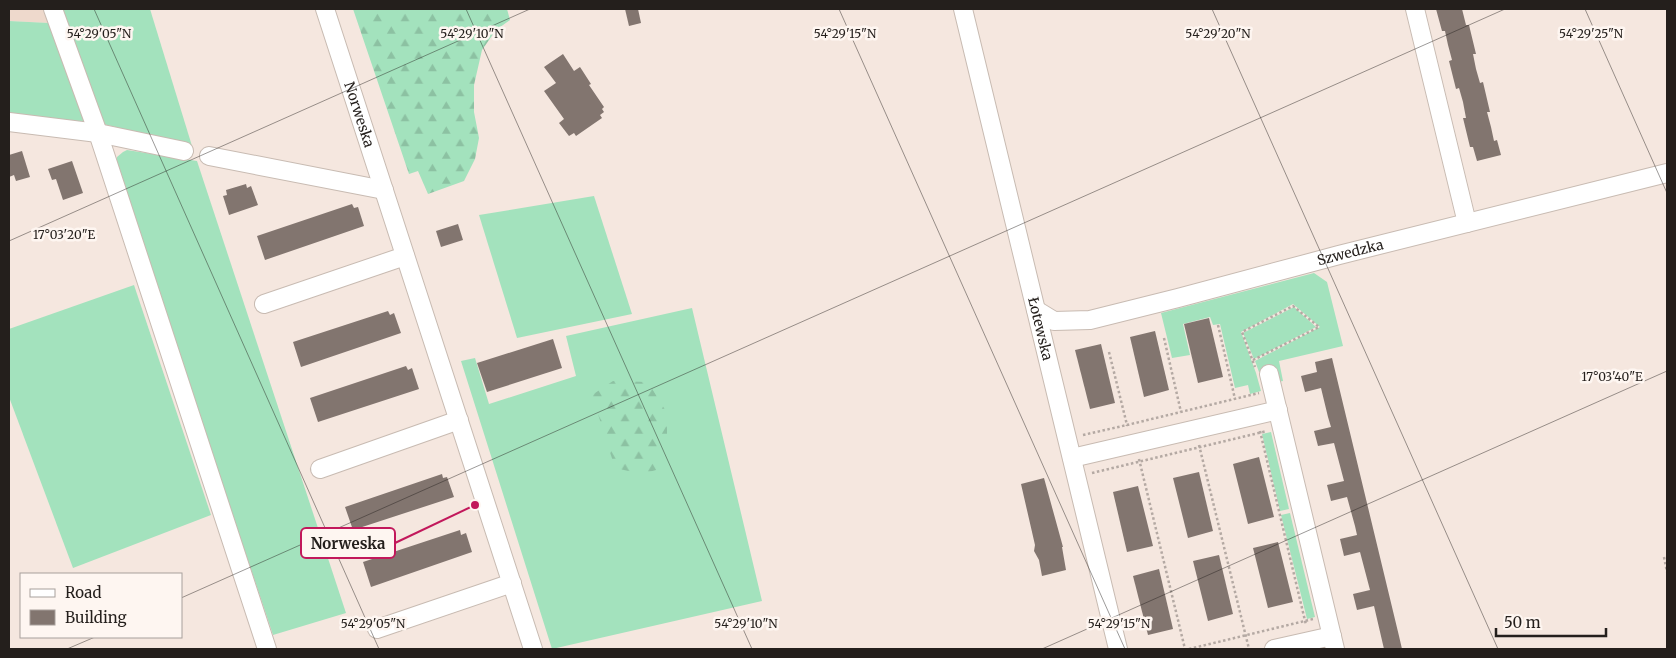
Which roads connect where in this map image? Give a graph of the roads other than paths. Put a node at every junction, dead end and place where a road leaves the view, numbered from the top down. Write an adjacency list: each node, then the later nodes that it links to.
1 (53, 9): 6 (street)
2 (325, 9): 10 (street, Norweska)
3 (963, 9): 14 (street, Łotewska)
4 (1415, 9): 11 (street)
5 (9, 122): 6 (street)
6 (98, 134): 7 (street); 23 (street)
7 (184, 151)
8 (209, 156): 10 (street)
9 (1667, 173): 11 (street, Szwedzka)
10 (384, 190): 12 (street, Norweska)
11 (1467, 223): 14 (street, Szwedzka)
12 (405, 256): 13 (street); 17 (street, Norweska)
13 (264, 304)
14 (1036, 310): 18 (street, Łotewska)
15 (1267, 379): 16 (street)
16 (1278, 410): 18 (street); 22 (street)
17 (458, 420): 19 (street); 20 (street, Norweska)
18 (1072, 458): 25 (street, Łotewska)
19 (320, 469)
20 (512, 583): 21 (street); 24 (street, Norweska)
21 (377, 630)
22 (1333, 642): 26 (street)
23 (267, 649)
24 (533, 649)
25 (1118, 649)
26 (1274, 649)

